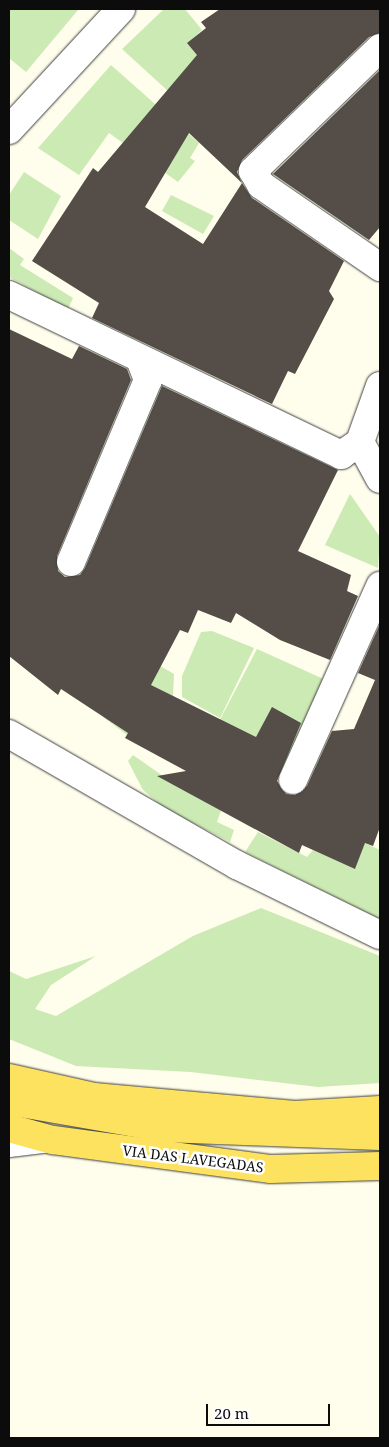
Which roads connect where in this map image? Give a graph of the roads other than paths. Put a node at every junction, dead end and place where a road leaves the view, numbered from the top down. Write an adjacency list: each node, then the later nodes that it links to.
1 (110, 12): 3 (street)
2 (380, 48): 4 (street)
3 (9, 130)
4 (380, 267)
5 (9, 295): 6 (street)
6 (140, 359): 8 (street); 10 (street)
7 (380, 386): 8 (street)
8 (360, 442): 9 (street)
9 (380, 479)
10 (71, 562)
11 (380, 586): 13 (street)
12 (9, 734): 14 (street)
13 (293, 780)
14 (380, 935)
15 (9, 1078): 17 (main road)
16 (9, 1101): 19 (main road)
17 (380, 1110)
18 (9, 1128): 20 (main road, VIA DAS LAVEGADAS)
19 (380, 1136)
20 (53, 1140): 21 (lane); 22 (main road, VIA DAS LAVEGADAS)
21 (9, 1146)
22 (380, 1166)

